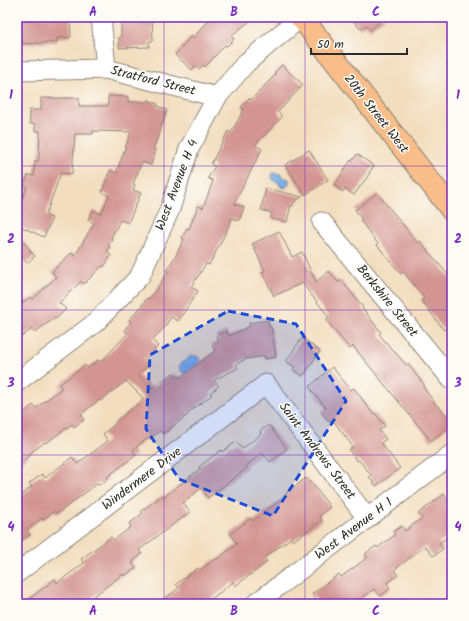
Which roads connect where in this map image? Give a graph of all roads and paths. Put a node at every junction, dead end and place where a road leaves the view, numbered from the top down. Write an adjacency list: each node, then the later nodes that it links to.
1 (101, 17): 3 (street)
2 (301, 17): 5 (street, West Avenue H 4); 6 (main road, 20th Street West)
3 (106, 69): 4 (street, Stratford Street); 5 (street, Stratford Street)
4 (17, 71)
5 (217, 97): 9 (street, West Avenue H 4)
6 (452, 210)
7 (322, 222): 8 (street, Berkshire Street)
8 (452, 380)
9 (17, 382)
10 (266, 384): 12 (street, Saint Andrews Street); 13 (street, Windermere Drive)
11 (452, 454): 12 (street, West Avenue H 1)
12 (367, 518): 14 (street, West Avenue H 1)
13 (17, 574)
14 (256, 604)

